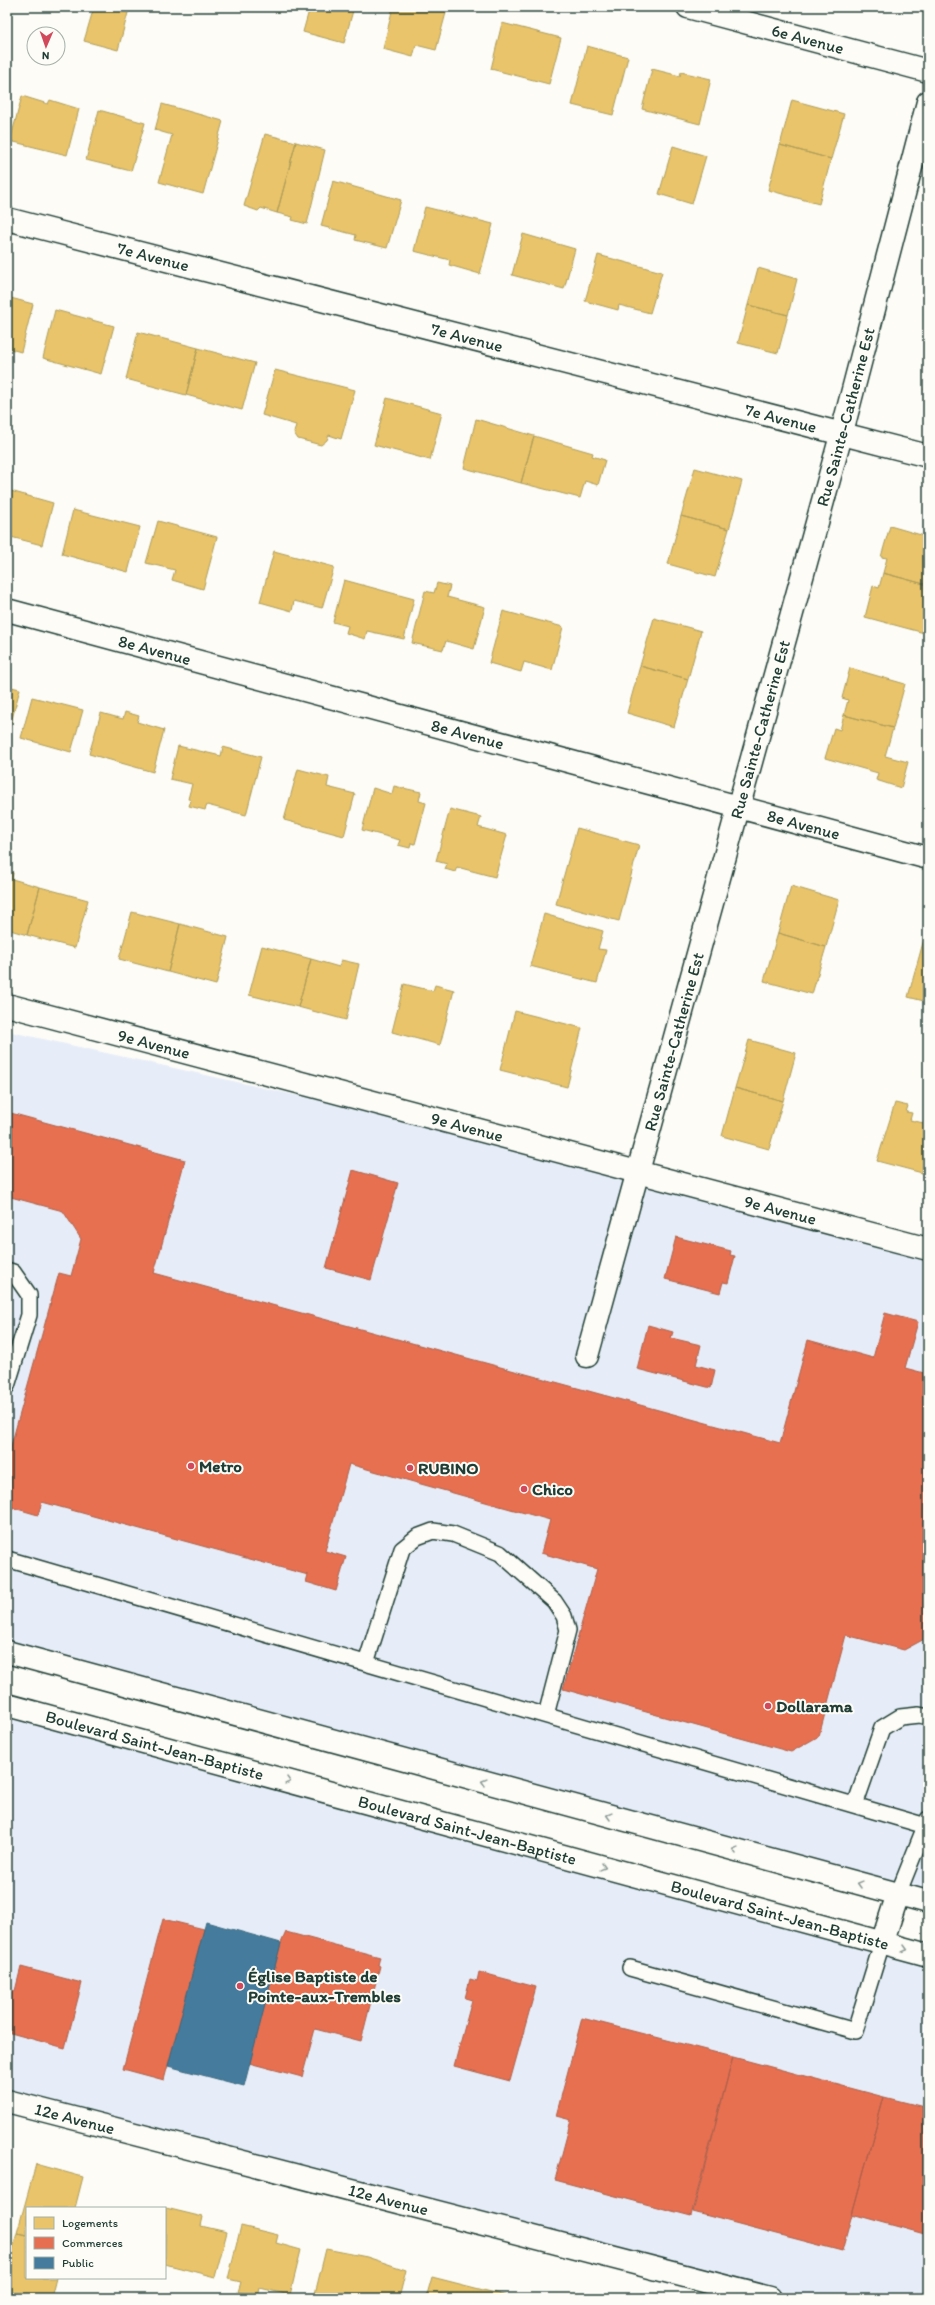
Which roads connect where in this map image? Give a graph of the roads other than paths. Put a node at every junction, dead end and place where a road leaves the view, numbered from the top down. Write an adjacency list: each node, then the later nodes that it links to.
1 (688, 7): 2 (street, 6e Avenue)
2 (928, 71)
3 (928, 102): 5 (street, Rue Sainte-Catherine Est)
4 (7, 219): 5 (street, 7e Avenue)
5 (842, 432): 6 (street, 7e Avenue); 8 (street, Rue Sainte-Catherine Est)
6 (928, 456)
7 (7, 610): 8 (street, 8e Avenue)
8 (738, 807): 9 (street, 8e Avenue); 11 (street, Rue Sainte-Catherine Est)
9 (928, 858)
10 (7, 1005): 11 (street, 9e Avenue)
11 (638, 1171): 12 (street, 9e Avenue); 14 (street, Rue Sainte-Catherine Est)
12 (928, 1249)
13 (7, 1270): 15 (lane)
14 (587, 1356)
15 (7, 1386)
16 (7, 1559): 18 (lane)
17 (7, 1652): 24 (street, one-way to 17)
18 (366, 1663): 20 (lane); 20 (lane)
19 (7, 1705): 26 (street, Boulevard Saint-Jean-Baptiste, one-way to 26)
20 (546, 1715): 22 (lane)
21 (928, 1717): 22 (lane)
22 (855, 1805): 23 (lane)
23 (927, 1822): 24 (lane)
24 (898, 1894): 25 (street); 26 (street)
25 (928, 1902)
26 (882, 1943): 27 (street, Boulevard Saint-Jean-Baptiste, one-way to 27); 28 (lane)
27 (928, 1955)
28 (630, 1968)
29 (7, 2101): 30 (street, 12e Avenue)
30 (770, 2298)

